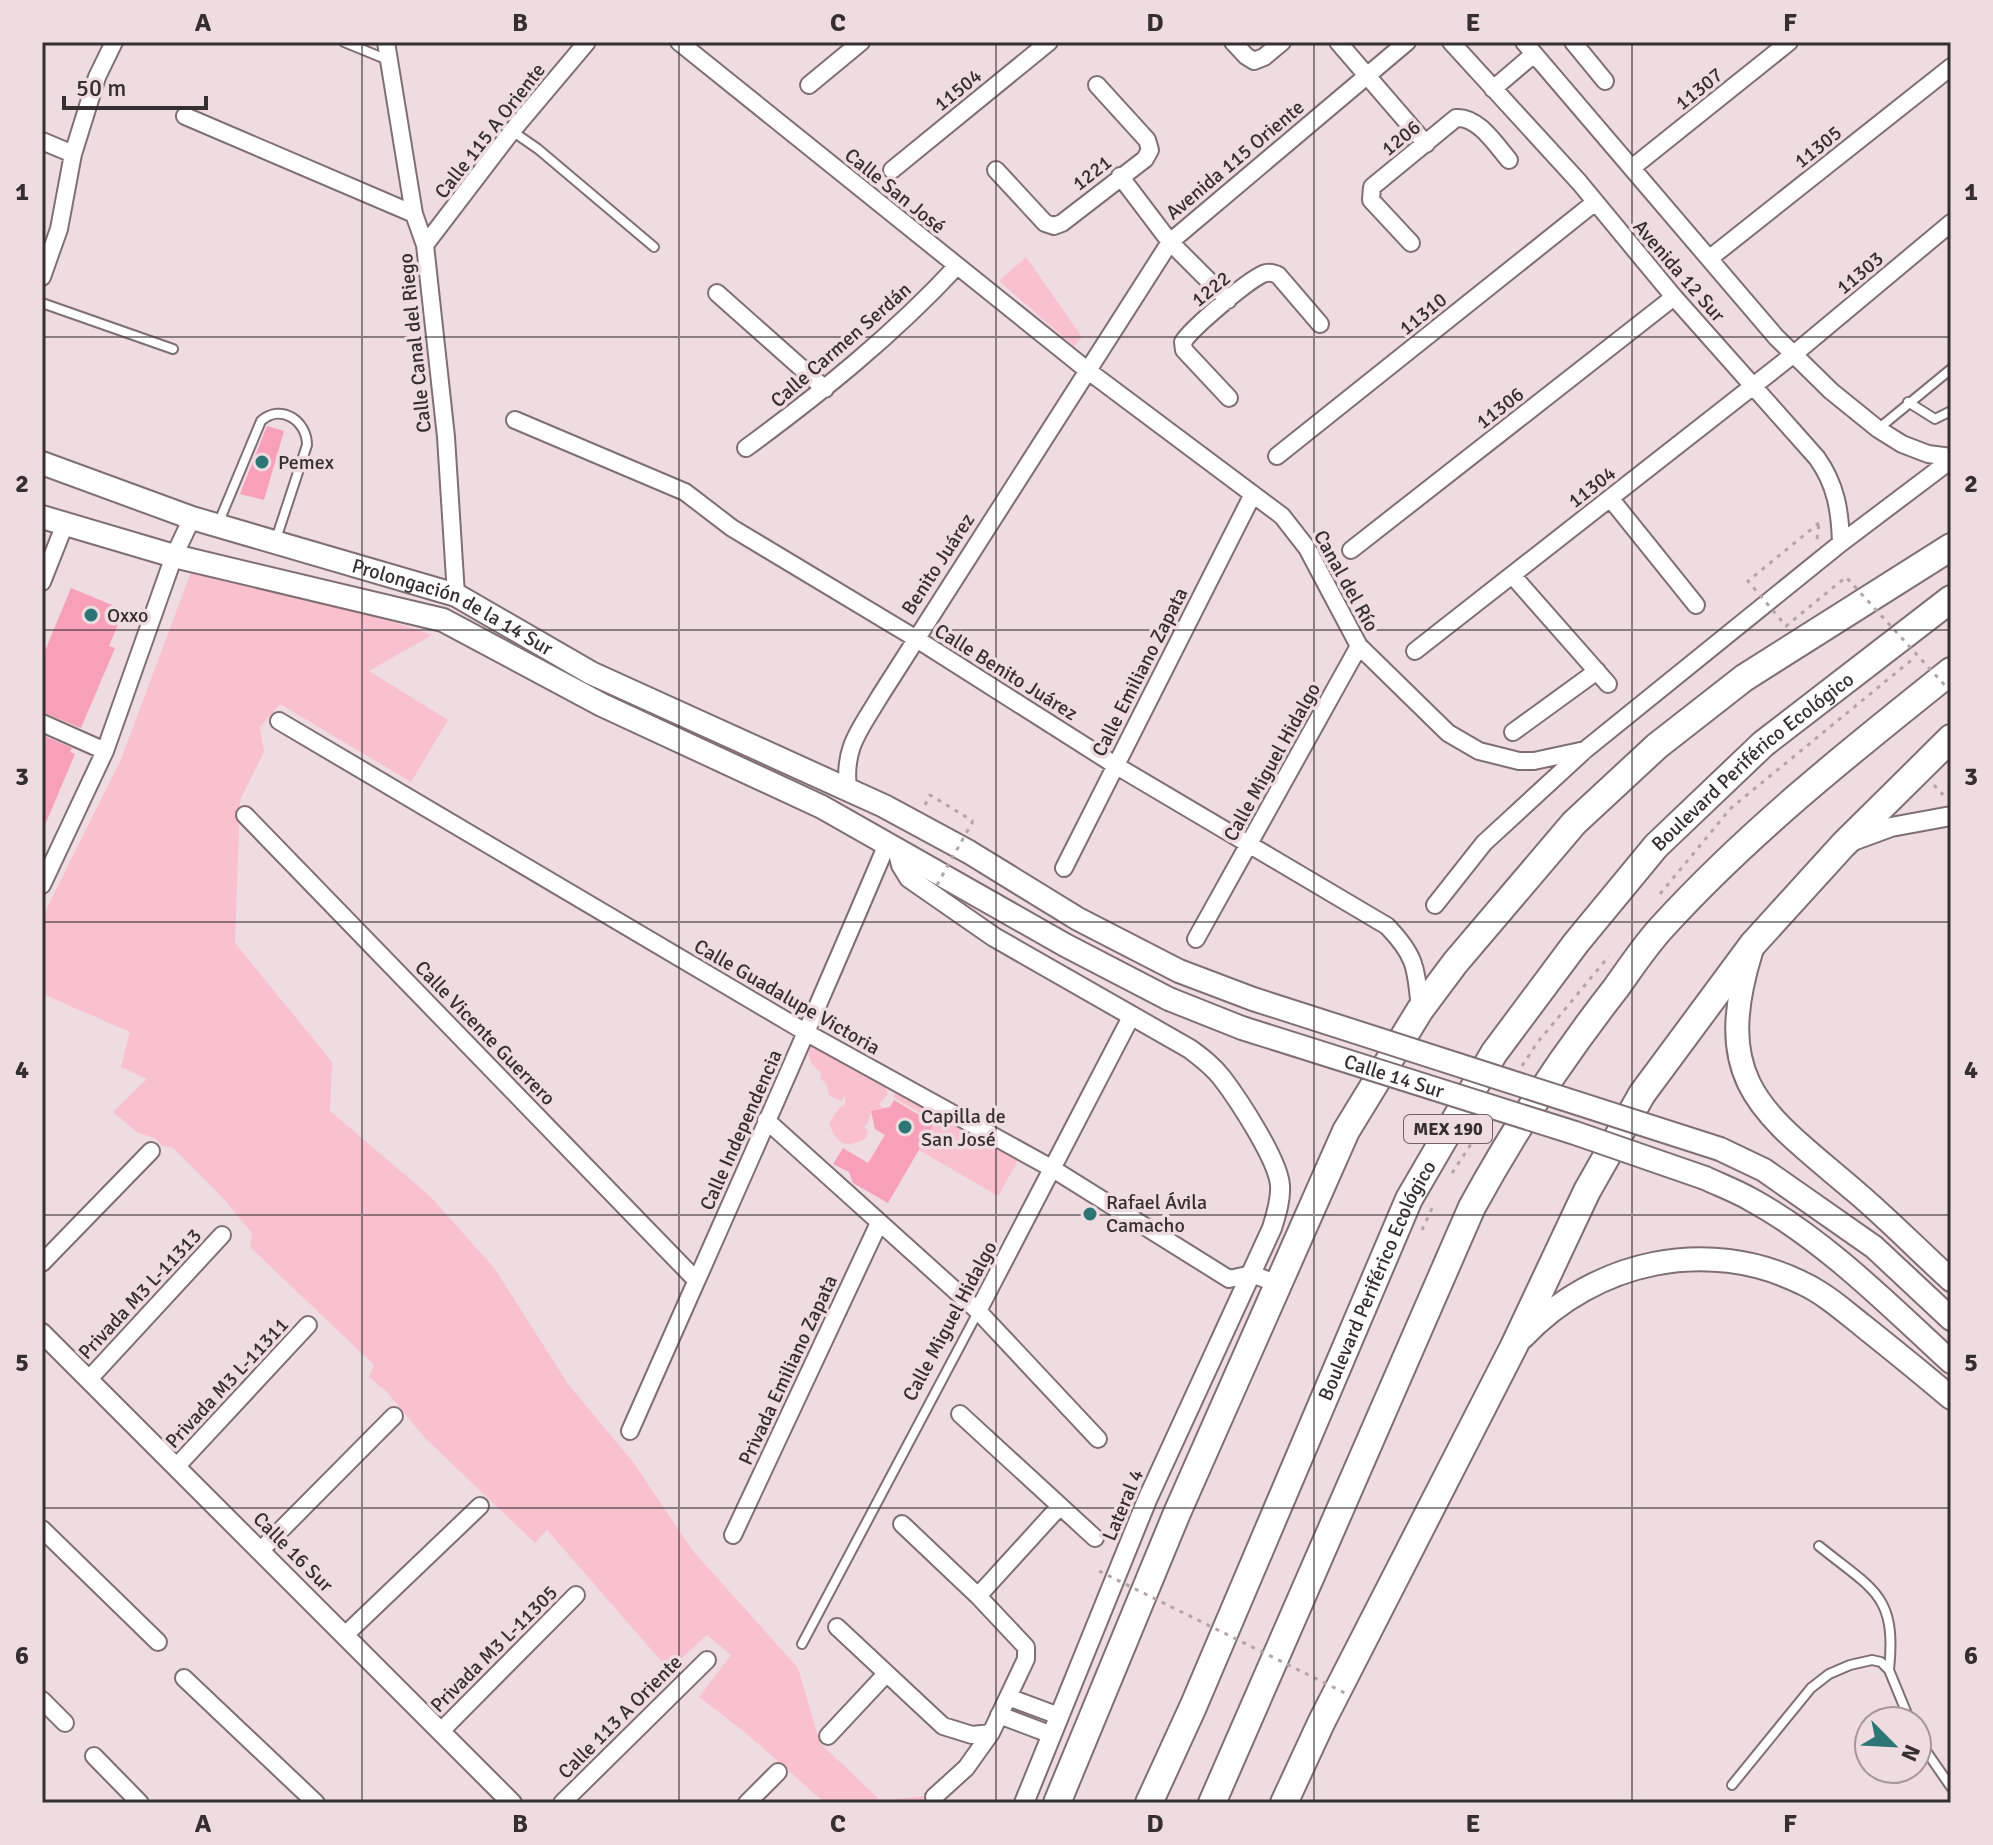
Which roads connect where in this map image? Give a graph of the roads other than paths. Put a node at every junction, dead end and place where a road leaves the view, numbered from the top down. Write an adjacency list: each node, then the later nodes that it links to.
1 (114, 42): 27 (street)
2 (344, 42): 16 (lane)
3 (386, 42): 16 (street, Calle Canal del Riego)
4 (587, 42): 24 (street, Calle 115 A Oriente)
5 (679, 42): 41 (street, Calle San José)
6 (861, 42): 20 (street)
7 (1049, 42): 30 (street, 11504)
8 (1233, 42): 9 (street)
9 (1282, 42)
10 (1338, 42): 18 (street)
11 (1407, 42): 18 (street, Avenida 115 Oriente)
12 (1451, 42): 22 (street, Avenida 12 Sur)
13 (1573, 42): 19 (street)
14 (1789, 42): 29 (street, 11307)
15 (1529, 48): 22 (street); 29 (street, Avenida 12 Sur)
16 (389, 61): 34 (street, Calle Canal del Riego)
17 (1951, 67): 40 (street, 11305)
18 (1366, 75): 26 (street); 36 (street, Avenida 115 Oriente)
19 (1605, 81)
20 (809, 85)
21 (1097, 85): 32 (street, 1221)
22 (1493, 89): 33 (street, Avenida 12 Sur)
23 (185, 116): 34 (street)
24 (512, 131): 38 (street, Calle 115 A Oriente); 39 (lane)
25 (42, 141): 27 (street)
26 (1426, 144): 28 (street, 1206); 37 (street, 1206)
27 (73, 154): 42 (street)
28 (1509, 160)
29 (1633, 167): 40 (street, Avenida 12 Sur)
30 (892, 170)
31 (996, 170): 32 (street, 1221)
32 (1120, 176): 36 (street)
33 (1594, 203): 44 (street, Avenida 12 Sur); 60 (street, 11310)
34 (414, 214): 38 (street, Calle Canal del Riego)
35 (1951, 223): 49 (street, 11303)
36 (1170, 242): 45 (street); 51 (street, Avenida 115 Oriente)
37 (1411, 243)
38 (425, 245): 76 (street, Calle Canal del Riego)
39 (654, 247)
40 (1710, 258): 49 (street, Avenida 12 Sur)
41 (957, 266): 51 (street, Calle San José); 53 (street, Calle Carmen Serdán)
42 (42, 277)
43 (717, 293): 53 (street)
44 (1674, 297): 52 (street, Avenida 12 Sur); 72 (street, 11306)
45 (1228, 300): 47 (street, 1222); 54 (street, 1222)
46 (42, 303): 48 (lane)
47 (1320, 324)
48 (173, 349)
49 (1794, 354): 52 (street, 11304); 58 (street, Avenida 12 Sur)
50 (1951, 369): 55 (lane)
51 (1087, 370): 63 (street, Canal del Río); 79 (street, Benito Juárez)
52 (1753, 386): 64 (street, 11304); 70 (street, Avenida 12 Sur)
53 (825, 389): 59 (street, Calle Carmen Serdán)
54 (1229, 398)
55 (1908, 402): 56 (lane); 58 (lane)
56 (1951, 411)
57 (515, 420): 79 (street, Calle Benito Juárez)
58 (1878, 429): 61 (street, Avenida 12 Sur)
59 (746, 448)
60 (1277, 456)
61 (1951, 458): 70 (street)
62 (42, 463): 66 (main road, Prolongación de la 14 Sur)
63 (1253, 494): 80 (street, Canal del Río); 90 (street, Calle Emiliano Zapata)
64 (1610, 498): 74 (street, 11304); 78 (street)
65 (42, 517): 67 (main road, Prolongación de la 14 Sur)
66 (192, 518): 68 (main road, Prolongación de la 14 Sur); 73 (street)
67 (65, 524): 73 (main road, Prolongación de la 14 Sur); 75 (street)
68 (218, 525): 69 (main road, Prolongación de la 14 Sur); 69 (lane)
69 (275, 543): 76 (main road, Prolongación de la 14 Sur)
70 (1841, 543): 87 (street)
71 (1951, 547): 103 (highway)
72 (1351, 550)
73 (174, 556): 88 (street); 92 (main road, Prolongación de la 14 Sur)
74 (1512, 575): 81 (street, 11304); 85 (street)
75 (42, 582)
76 (456, 595): 91 (main road, Prolongación de la 14 Sur)
77 (1951, 599): 172 (highway, Boulevard Periférico Ecológico / MEX 190)
78 (1696, 605)
79 (915, 638): 90 (street, Calle Benito Juárez); 91 (street, Benito Juárez)
80 (1359, 646): 87 (street, Canal del Río); 96 (street, Calle Miguel Hidalgo)
81 (1415, 651)
82 (1951, 671): 173 (highway, MEX 190)
83 (279, 721): 105 (street, Calle Guadalupe Victoria)
84 (42, 723): 88 (street)
85 (1513, 732)
86 (1951, 738): 89 (highway)
87 (1585, 750): 100 (street)
88 (105, 751): 99 (street)
89 (1940, 761): 95 (highway)
90 (1115, 765): 96 (street, Calle Benito Juárez); 98 (street, Calle Emiliano Zapata)
91 (848, 789): 117 (main road, Calle 14 Sur, bridge)
92 (822, 807): 97 (main road, Calle 14 Sur)
93 (245, 815): 113 (street, Calle Vicente Guerrero)
94 (1943, 817): 95 (street)
95 (1843, 845): 102 (highway)
96 (1249, 846): 101 (street, Calle Miguel Hidalgo); 103 (street, Calle Benito Juárez)
97 (892, 847): 104 (street, Lateral 4); 105 (street, Calle Independencia); 121 (main road, Calle 14 Sur, bridge)
98 (1064, 868)
99 (42, 885)
100 (1435, 905)
101 (1196, 939)
102 (1753, 944): 114 (main road); 120 (highway)
103 (1420, 1010): 115 (highway)
104 (1132, 1015): 108 (street, Calle Miguel Hidalgo); 112 (street, Lateral 4)
105 (807, 1033): 106 (street, Calle Independencia); 108 (street, Calle Guadalupe Victoria)
106 (766, 1120): 109 (street); 113 (street, Calle Independencia)
107 (151, 1151): 111 (street)
108 (1053, 1169): 112 (street, Calle Guadalupe Victoria); 116 (street, Calle Miguel Hidalgo)
109 (879, 1223): 116 (street); 135 (street, Privada Emiliano Zapata)
110 (222, 1235): 122 (street, Privada M3 L-11313)
111 (42, 1263)
112 (1252, 1274): 115 (street, Calle Guadalupe Victoria); 129 (street, Lateral 4)
113 (696, 1280): 126 (street, Calle Independencia)
114 (1951, 1280)
115 (1280, 1285): 132 (highway)
116 (978, 1311): 127 (street); 144 (lane, Calle Miguel Hidalgo)
117 (1951, 1319)
118 (308, 1325): 128 (street, Privada M3 L-11311)
119 (42, 1333): 122 (street, Calle 16 Sur)
120 (1514, 1346): 123 (main road); 174 (highway)
121 (1951, 1362)
122 (89, 1379): 128 (street, Calle 16 Sur)
123 (1951, 1398)
124 (960, 1414): 131 (street)
125 (394, 1416): 138 (street)
126 (630, 1431)
127 (1098, 1439)
128 (176, 1467): 138 (street, Calle 16 Sur)
129 (1147, 1500): 132 (street); 153 (street, Lateral 4)
130 (480, 1506): 142 (street)
131 (1060, 1506): 136 (street); 140 (street)
132 (1177, 1513): 171 (highway)
133 (902, 1524): 140 (street)
134 (42, 1529): 143 (street)
135 (733, 1535)
136 (1095, 1538)
137 (1819, 1546): 146 (lane)
138 (260, 1551): 142 (street, Calle 16 Sur)
139 (576, 1595): 155 (street, Privada M3 L-11305)
140 (978, 1596): 149 (street)
141 (837, 1627): 147 (street)
142 (345, 1635): 155 (street, Calle 16 Sur)
143 (158, 1642)
144 (802, 1644)
145 (707, 1660): 168 (street, Calle 113 A Oriente)
146 (1889, 1670): 151 (lane); 162 (lane)
147 (886, 1674): 156 (street); 158 (street)
148 (184, 1678): 166 (street)
149 (1008, 1697): 152 (street); 153 (street)
150 (42, 1700): 154 (street)
151 (1903, 1705)
152 (999, 1715): 156 (street); 157 (street)
153 (1059, 1716): 157 (street, Lateral 4)
154 (65, 1723)
155 (441, 1731): 167 (street, Calle 16 Sur)
156 (991, 1733): 164 (street)
157 (1052, 1735): 170 (street, Lateral 4)
158 (828, 1736)
159 (94, 1756): 165 (street)
160 (1933, 1761): 163 (lane)
161 (778, 1772): 169 (street)
162 (1732, 1785)
163 (1951, 1787)
164 (934, 1797)
165 (140, 1803)
166 (316, 1803)
167 (512, 1803)
168 (562, 1803)
169 (747, 1803)
170 (1024, 1803)
171 (1057, 1803)
172 (1149, 1803)
173 (1212, 1803)
174 (1284, 1803)

